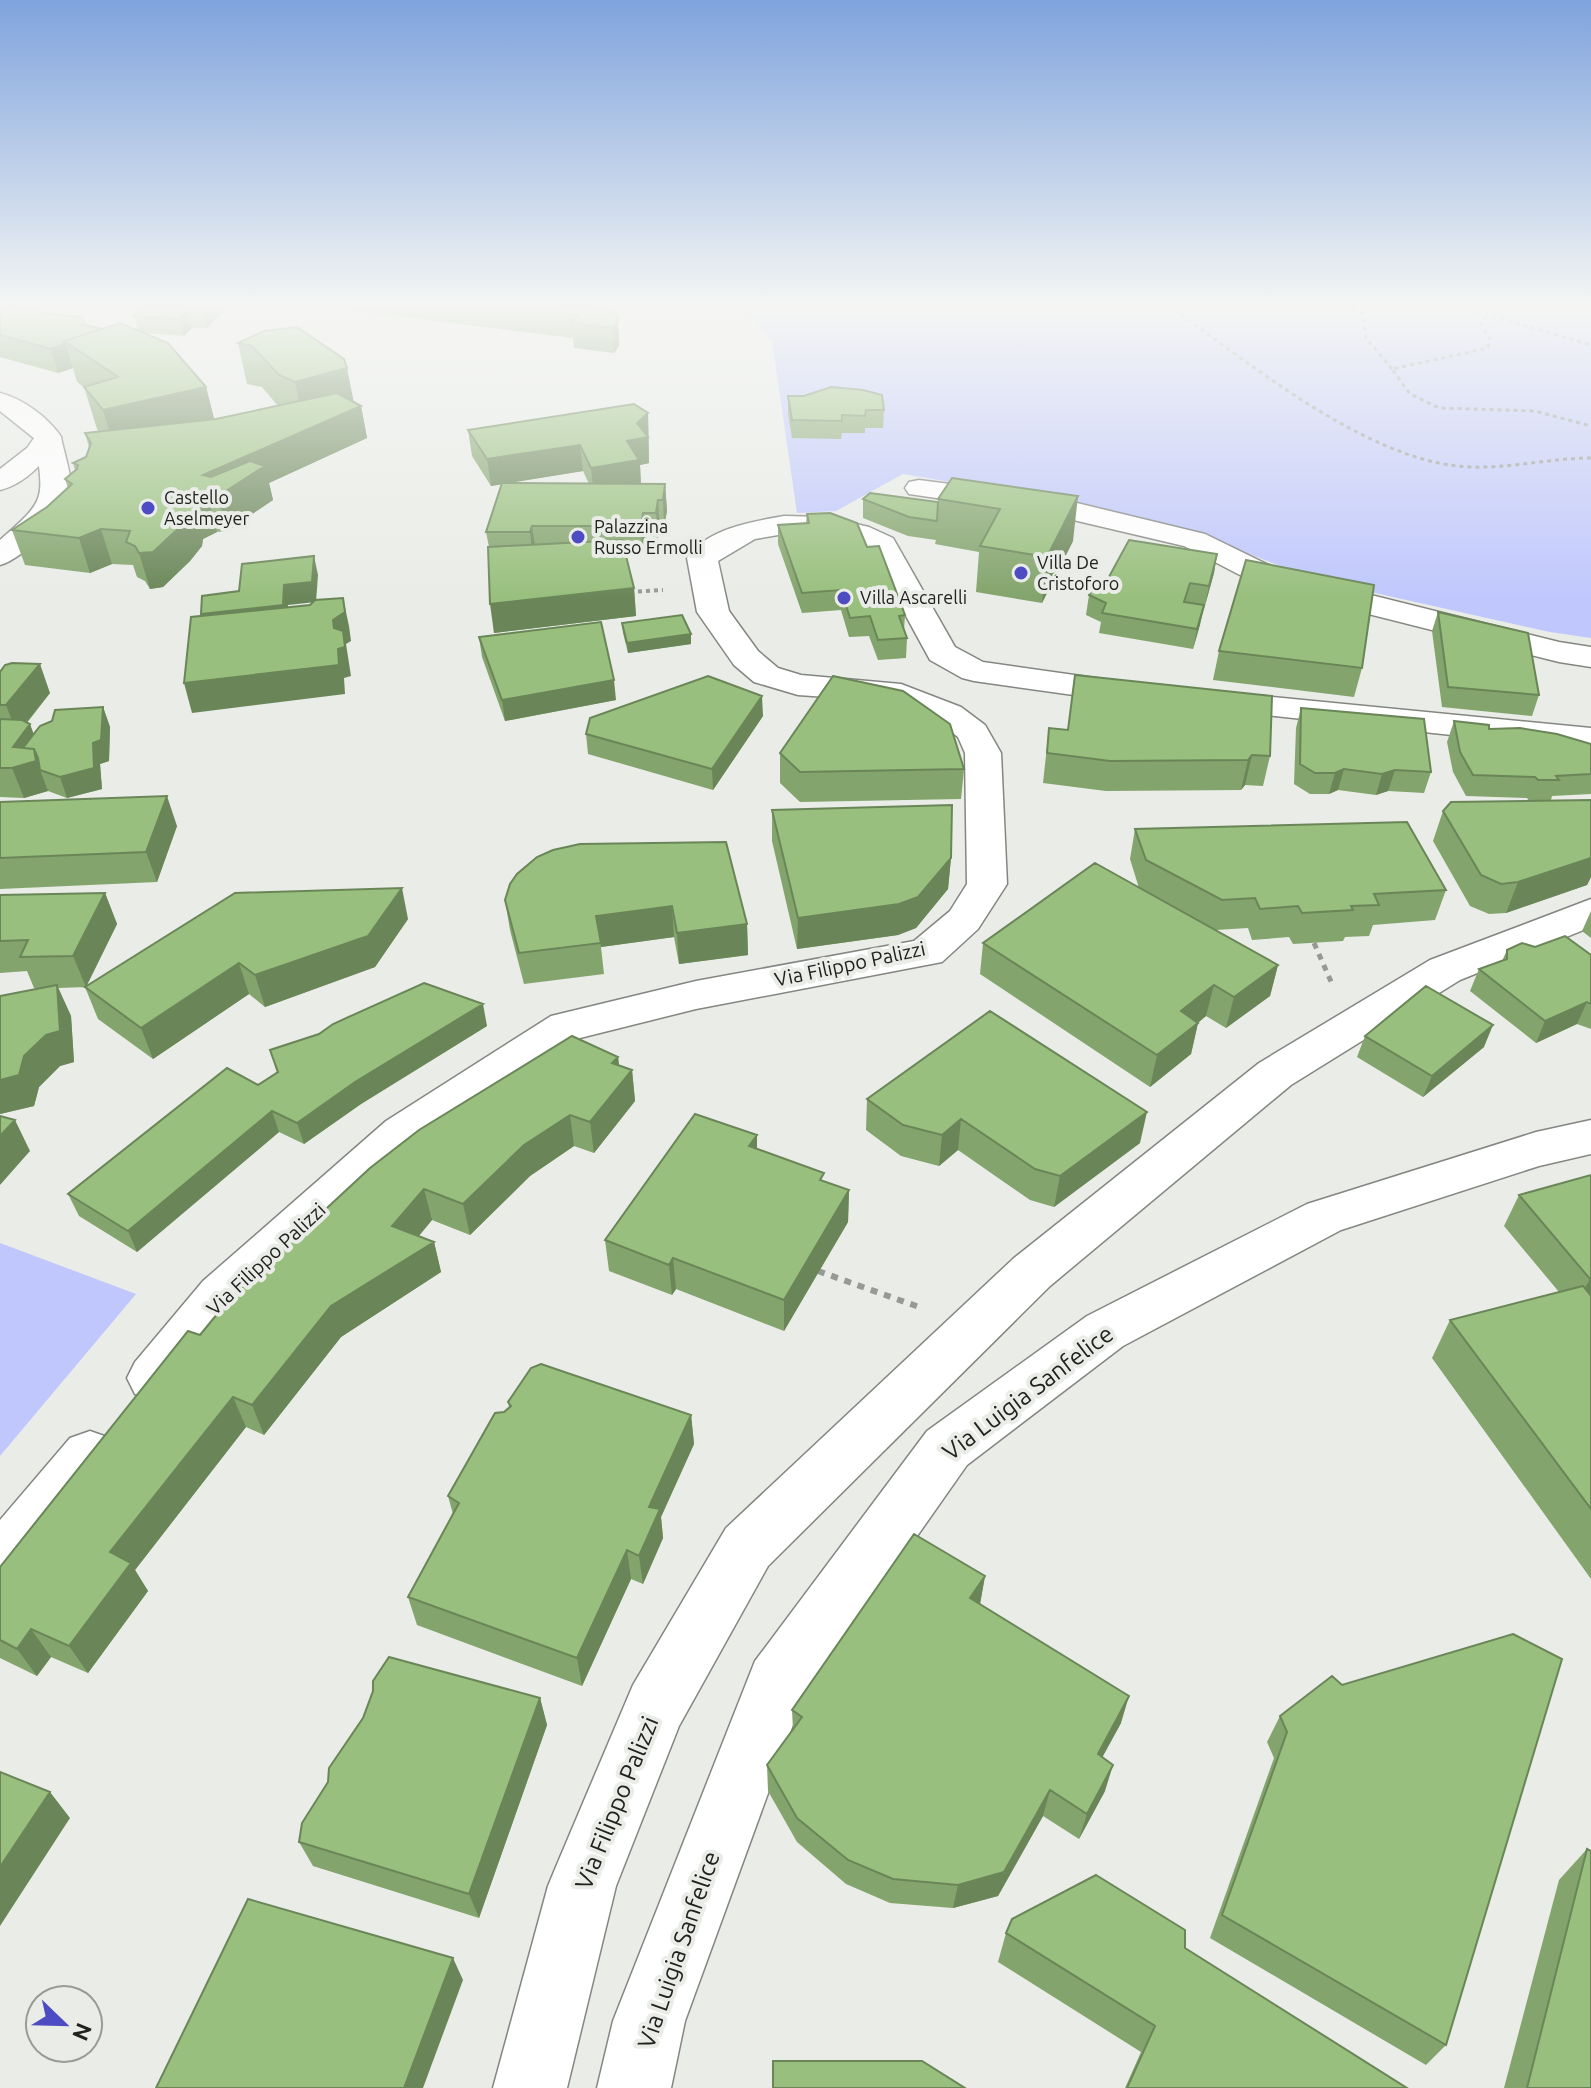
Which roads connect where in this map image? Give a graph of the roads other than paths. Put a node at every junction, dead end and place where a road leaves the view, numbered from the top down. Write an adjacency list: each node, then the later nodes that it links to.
1 (7, 404): 2 (street)
2 (48, 437): 3 (street); 6 (street)
3 (0, 482)
4 (919, 488): 8 (street)
5 (0, 498): 6 (street)
6 (39, 522): 7 (street)
7 (0, 556)
8 (1591, 657)
9 (1591, 739): 12 (street, Via Filippo Palizzi)
10 (1591, 912): 13 (street, Via Filippo Palizzi)
11 (1591, 1137): 14 (street, Via Luigia Sanfelice)
12 (0, 1564)
13 (530, 2088)
14 (634, 2088)

